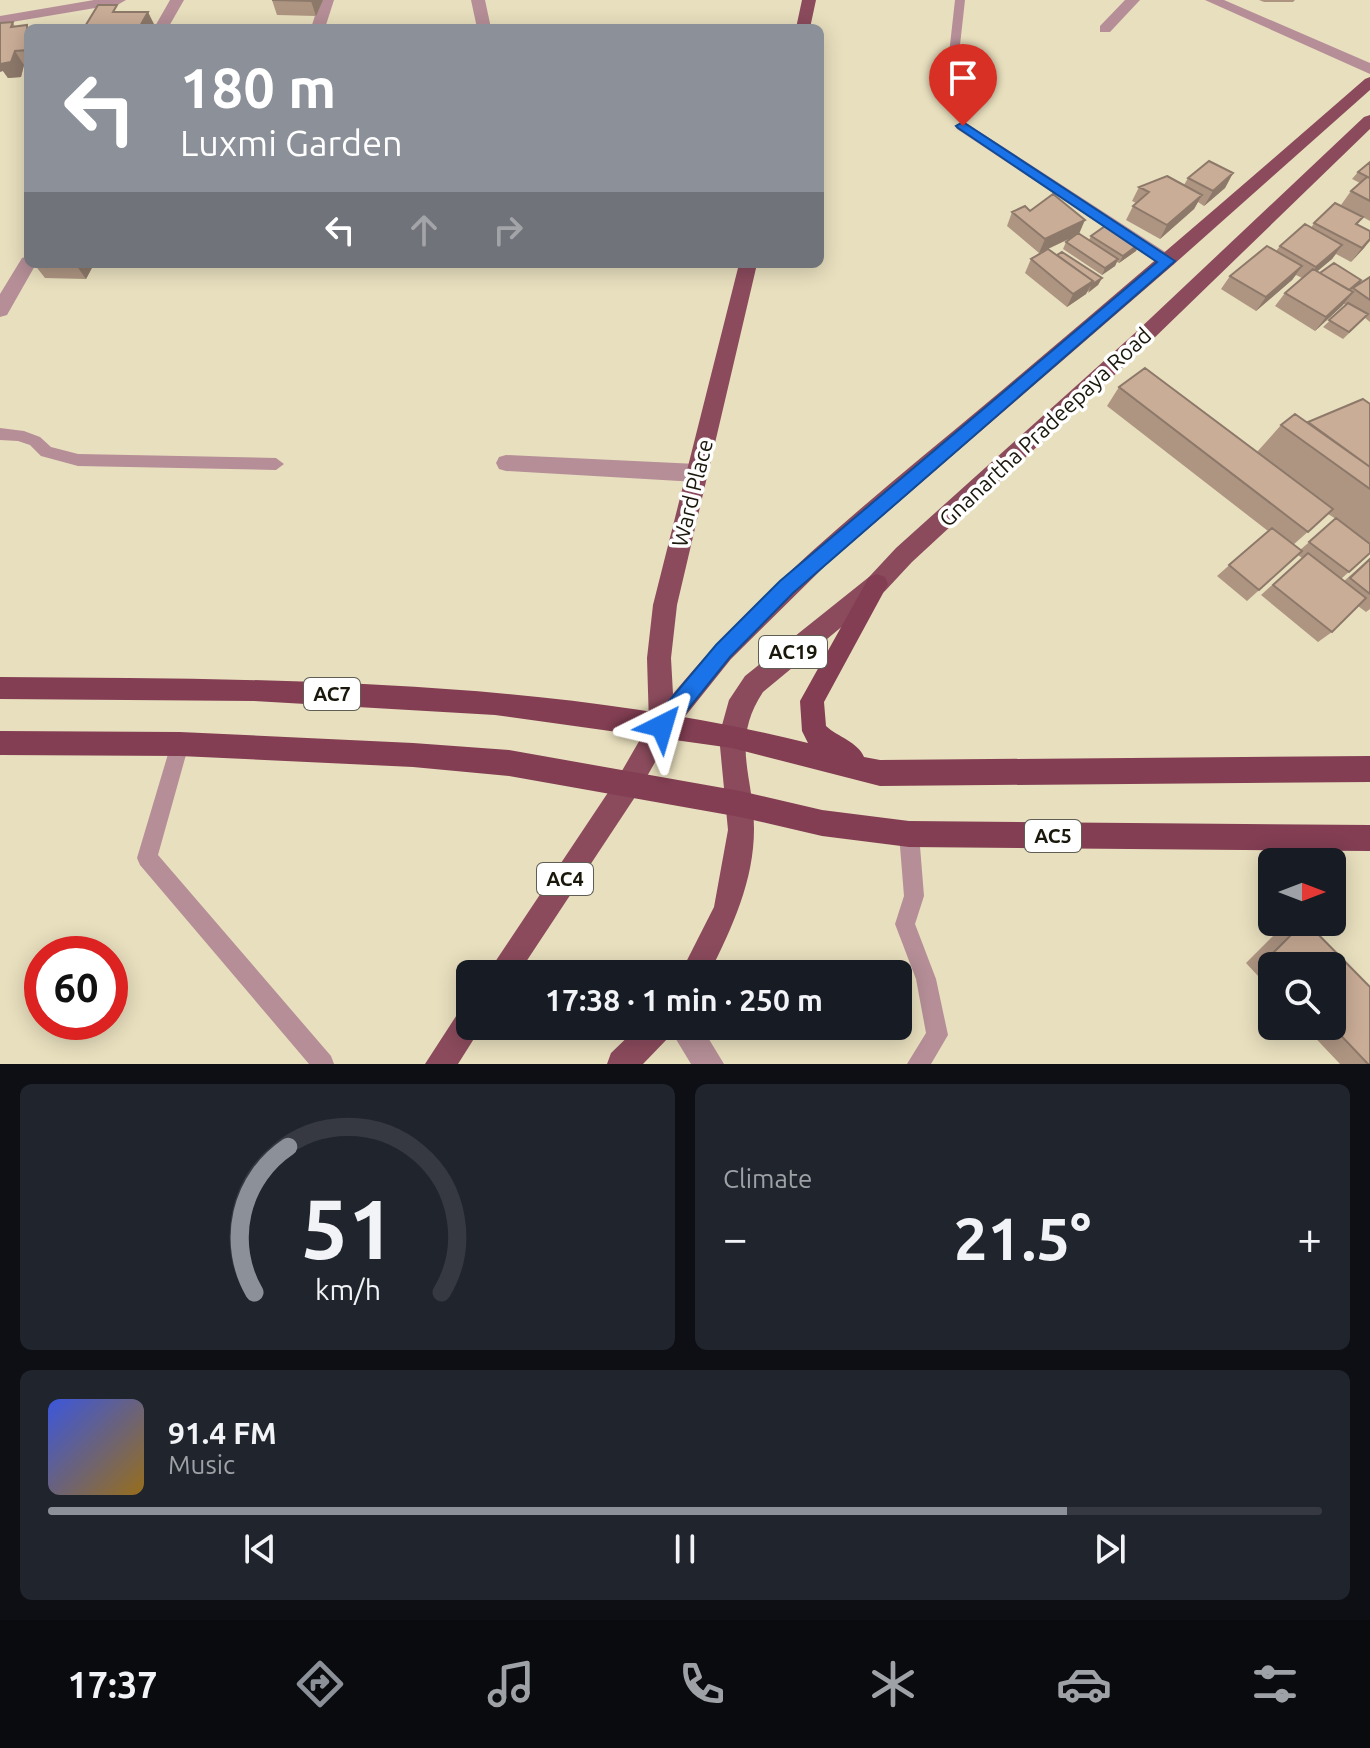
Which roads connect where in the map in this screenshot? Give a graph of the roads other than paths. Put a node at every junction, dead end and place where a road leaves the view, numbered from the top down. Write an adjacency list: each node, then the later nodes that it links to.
1 (119, 0): 9 (street)
2 (177, 0): 10 (street)
3 (327, 0): 11 (street)
4 (478, 0): 12 (street)
5 (809, 0): 13 (main road)
6 (960, 0): 15 (lane)
7 (1133, 0): 14 (street)
8 (1212, 0): 16 (street)
9 (0, 20)
10 (163, 24)
11 (319, 24)
12 (483, 24)
13 (804, 24)
14 (1105, 29)
15 (953, 63)
16 (1370, 69)
17 (1370, 82): 20 (main road, Gnanartha Pradeepaya Road / AC19)
18 (1370, 120): 28 (main road, Gnanartha Pradeepaya Road / AC19)
19 (963, 126): 20 (street)
20 (1167, 261): 30 (main road, Gnanartha Pradeepaya Road / AC19)
21 (24, 268): 23 (street)
22 (747, 268): 27 (main road, Ward Place)
23 (0, 310)
24 (0, 434): 26 (lane)
25 (506, 463): 27 (street)
26 (276, 464)
27 (697, 473): 30 (main road, Ward Place)
28 (877, 584): 31 (main road, Gnanartha Pradeepaya Road / AC19); 35 (highway)
29 (0, 688): 30 (highway, AC7)
30 (662, 726): 31 (highway); 36 (main road, Gnanartha Pradeepaya Road)
31 (732, 736): 35 (highway); 37 (main road)
32 (0, 743): 33 (highway)
33 (180, 744): 36 (highway); 45 (lane)
34 (1370, 769): 35 (highway)
35 (880, 773)
36 (628, 785): 37 (highway); 40 (main road, AC4)
37 (740, 804): 38 (highway, AC5); 41 (main road)
38 (909, 834): 39 (highway, AC5); 49 (lane)
39 (1370, 838)
40 (510, 960)
41 (701, 960)
42 (456, 1040): 46 (main road)
43 (646, 1040): 47 (main road)
44 (693, 1040): 48 (street)
45 (323, 1064)
46 (440, 1064)
47 (622, 1064)
48 (709, 1064)
49 (918, 1064)

